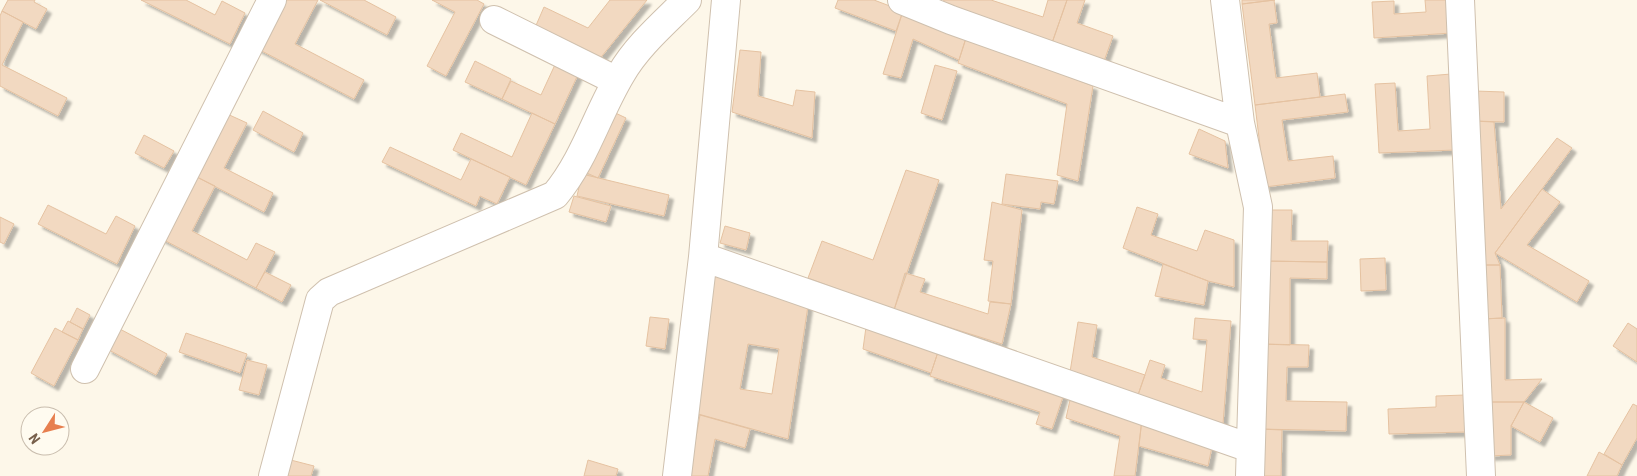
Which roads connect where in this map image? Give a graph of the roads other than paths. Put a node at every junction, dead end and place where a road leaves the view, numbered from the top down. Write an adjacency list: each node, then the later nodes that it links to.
1 (272, 0): 11 (street)
2 (687, 0): 8 (street)
3 (726, 0): 10 (street)
4 (902, 0): 9 (street)
5 (1225, 0): 9 (street)
6 (1460, 0): 16 (street)
7 (494, 20): 8 (street)
8 (617, 81): 13 (street)
9 (1240, 123): 12 (street)
10 (703, 257): 12 (street); 14 (street)
11 (85, 369)
12 (1250, 448): 15 (street)
13 (272, 476)
14 (678, 476)
15 (1250, 476)
16 (1481, 476)

